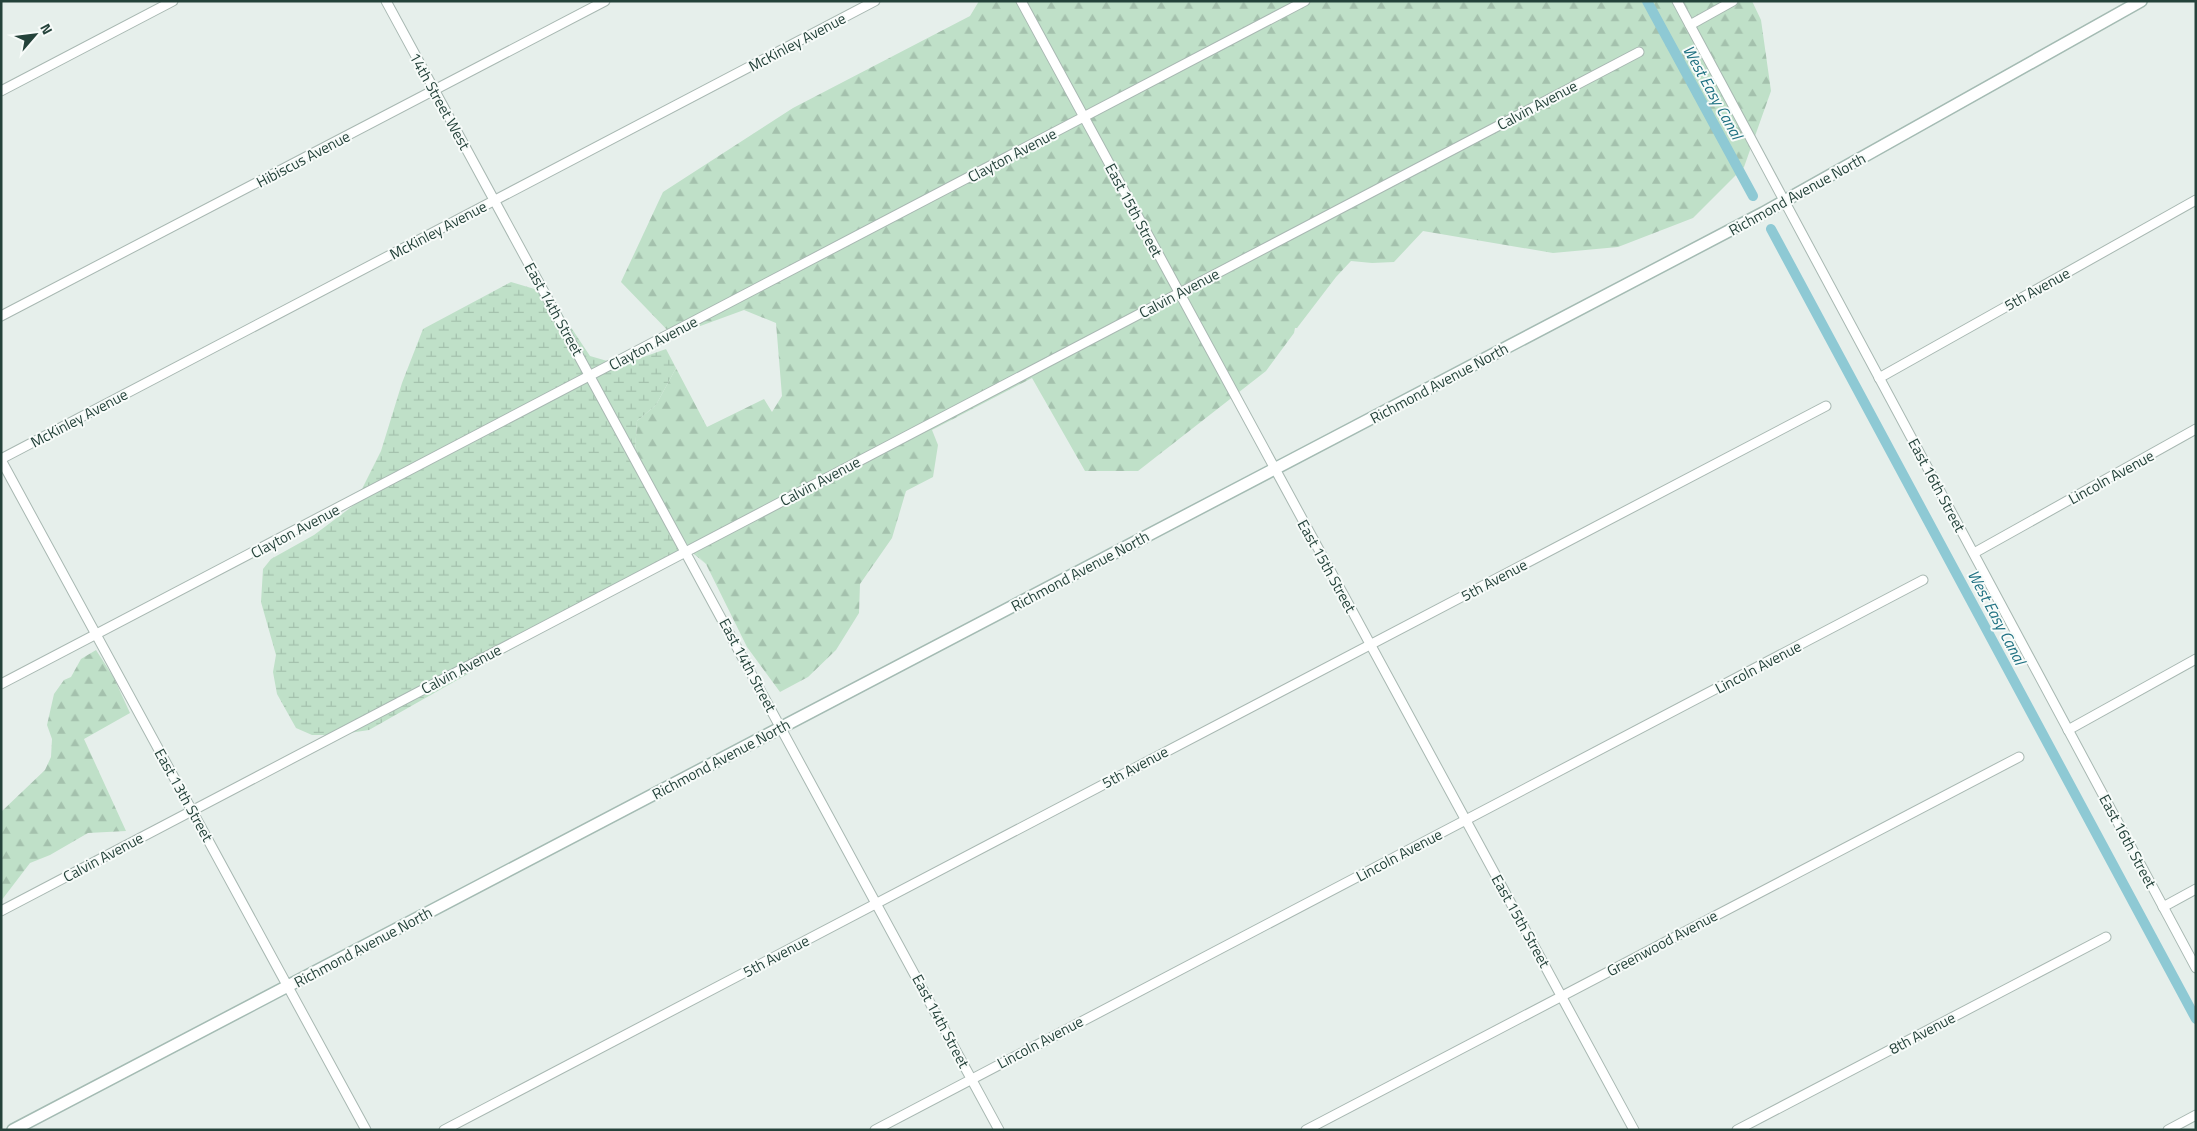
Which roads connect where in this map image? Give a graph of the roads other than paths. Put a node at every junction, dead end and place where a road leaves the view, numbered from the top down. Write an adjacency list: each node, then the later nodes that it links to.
1 (173, 1): 13 (street)
2 (386, 1): 12 (street, 14th Street West)
3 (605, 1): 12 (street, Hibiscus Avenue)
4 (875, 1): 15 (street, McKinley Avenue)
5 (1021, 1): 14 (street, East 15th Street)
6 (1305, 1): 14 (street, Clayton Avenue)
7 (1677, 1): 10 (street, East 16th Street)
8 (1733, 1): 10 (street)
9 (2141, 1): 17 (street, Richmond Avenue North)
10 (1690, 25): 17 (street, East 16th Street)
11 (1639, 52): 18 (street, Calvin Avenue)
12 (435, 90): 15 (street, 14th Street West); 19 (street, Hibiscus Avenue)
13 (1, 91)
14 (1084, 117): 18 (street, East 15th Street); 20 (street, Clayton Avenue)
15 (495, 200): 20 (street, East 14th Street); 24 (street, McKinley Avenue)
16 (2196, 200): 21 (street, 5th Avenue)
17 (1784, 202): 21 (street, East 16th Street); 25 (street, Richmond Avenue North)
18 (1179, 293): 25 (street, East 15th Street); 26 (street, Calvin Avenue)
19 (1, 316)
20 (591, 376): 26 (street, East 14th Street); 29 (street, Clayton Avenue)
21 (1879, 378): 27 (street, East 16th Street)
22 (1826, 406): 30 (street, 5th Avenue)
23 (2196, 429): 27 (street, Lincoln Avenue)
24 (1, 460): 29 (street, East 13th Street)
25 (1274, 469): 30 (street, East 15th Street); 33 (street, Richmond Avenue North)
26 (686, 551): 33 (street, East 14th Street); 36 (street, Calvin Avenue)
27 (1974, 553): 34 (street, East 16th Street)
28 (1923, 580): 37 (street, Lincoln Avenue)
29 (96, 635): 32 (street, Clayton Avenue); 36 (street, East 13th Street)
30 (1370, 644): 37 (street, East 15th Street); 39 (street, 5th Avenue)
31 (2196, 659): 34 (street)
32 (1, 684)
33 (781, 727): 39 (street, East 14th Street); 44 (street, Richmond Avenue North)
34 (2068, 730): 40 (street, East 16th Street)
35 (2019, 757): 45 (street, Greenwood Avenue)
36 (193, 810): 41 (street, Calvin Avenue); 44 (street, East 13th Street)
37 (1465, 820): 45 (street, East 15th Street); 46 (street, Lincoln Avenue)
38 (2196, 889): 40 (street)
39 (877, 903): 46 (street, East 14th Street); 50 (street, 5th Avenue)
40 (2163, 907): 43 (street, East 16th Street)
41 (1, 910)
42 (2106, 937): 55 (street, 8th Avenue)
43 (2196, 968)
44 (288, 986): 48 (street, Richmond Avenue North); 49 (street, East 13th Street)
45 (1561, 996): 53 (street, Greenwood Avenue); 54 (street, East 15th Street)
46 (972, 1078): 51 (street, Lincoln Avenue); 52 (street, East 14th Street)
47 (2196, 1115): 56 (street)
48 (13, 1130)
49 (366, 1130)
50 (444, 1130)
51 (875, 1130)
52 (1000, 1130)
53 (1306, 1130)
54 (1634, 1130)
55 (1737, 1130)
56 (2168, 1130)

